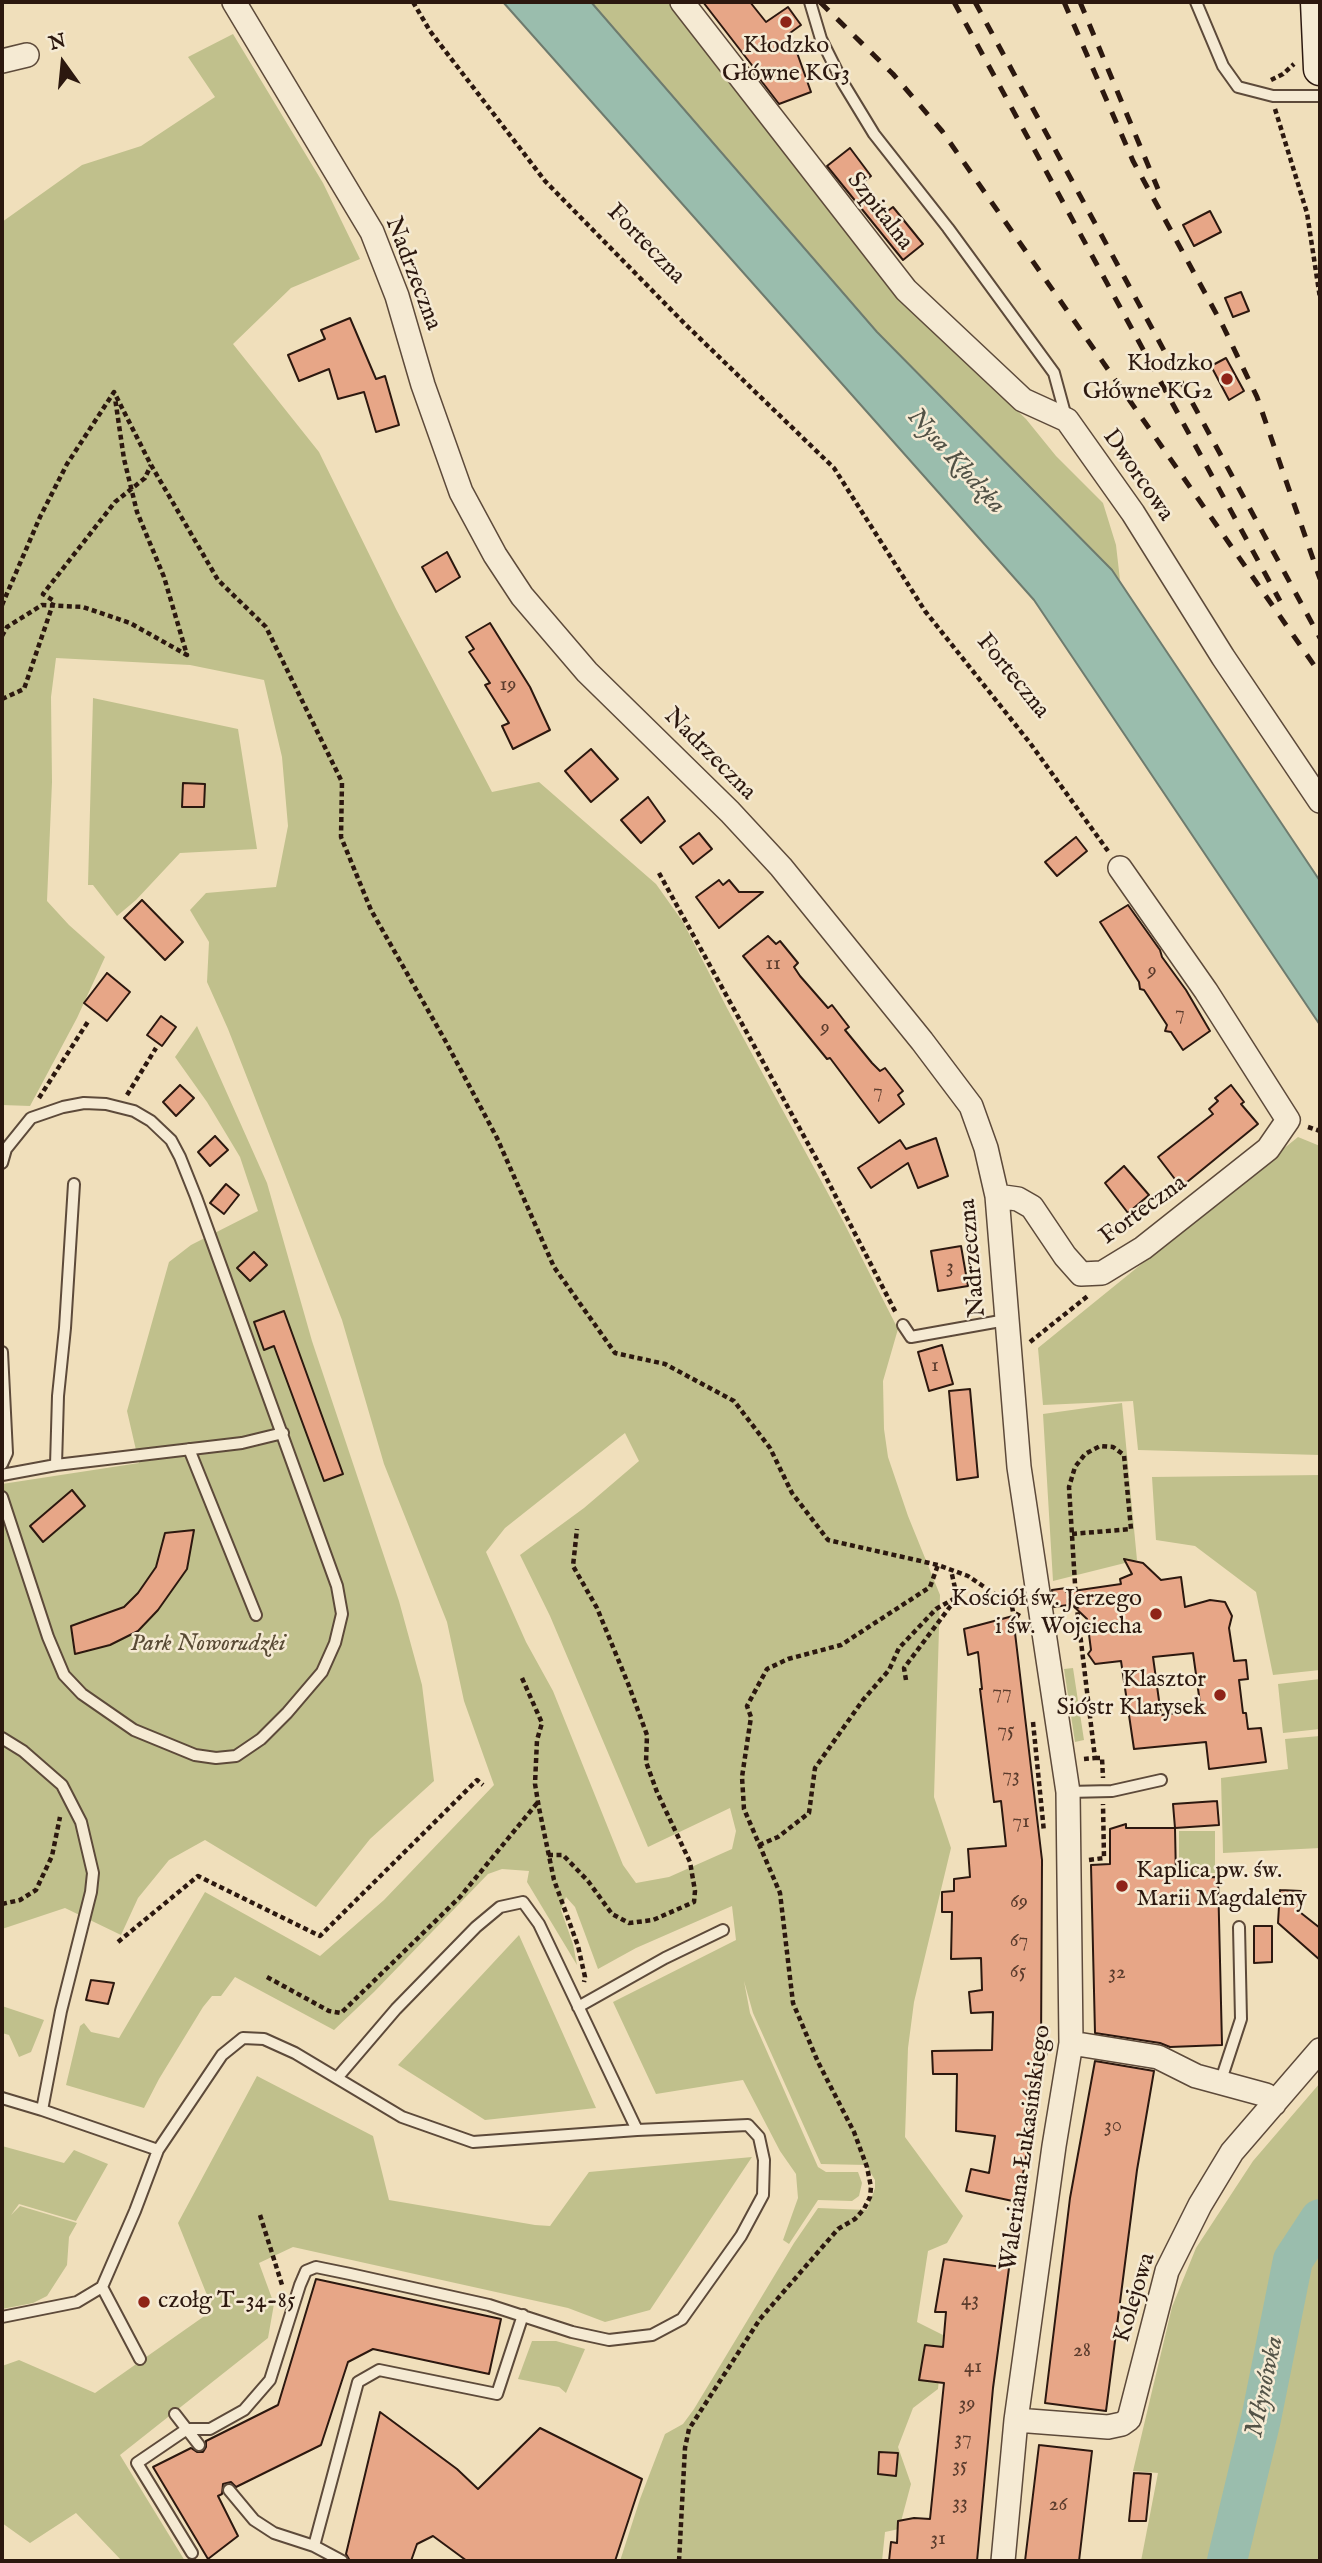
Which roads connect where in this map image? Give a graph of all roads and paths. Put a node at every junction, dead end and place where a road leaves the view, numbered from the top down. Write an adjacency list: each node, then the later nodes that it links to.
1 (234, 2): 30 (street, Nadrzeczna)
2 (413, 2): 22 (path, Forteczna)
3 (682, 2): 14 (street, Szpitalna)
4 (810, 2): 14 (lane, Dworcowa)
5 (1196, 2): 10 (lane)
6 (1317, 2): 9 (main road)
7 (27, 55): 8 (street)
8 (2, 61)
9 (1309, 62): 10 (path)
10 (1273, 96): 11 (lane); 12 (path)
11 (1320, 96)
12 (1320, 298)
13 (114, 392): 15 (path); 16 (path); 17 (path)
14 (1067, 420): 21 (street, Dworcowa)
15 (151, 465): 16 (path); 44 (path)
16 (132, 490): 18 (path); 18 (path)
17 (2, 604)
18 (52, 606): 19 (path); 20 (path)
19 (2, 636)
20 (2, 699)
21 (1320, 801)
22 (1120, 867): 31 (street, Forteczna)
23 (659, 873): 33 (path)
24 (89, 1020): 27 (path)
25 (156, 1048): 26 (path)
26 (120, 1107): 27 (lane); 36 (lane)
27 (31, 1118): 28 (lane)
28 (2, 1163)
29 (74, 1184): 39 (lane)
30 (997, 1196): 31 (street, Forteczna); 32 (street, Nadrzeczna)
31 (1102, 1273): 34 (path)
32 (1006, 1320): 33 (lane); 46 (street, Nadrzeczna)
33 (903, 1325)
34 (1025, 1346)
35 (2, 1352): 38 (lane)
36 (283, 1433): 37 (lane); 41 (lane)
37 (190, 1449): 39 (lane); 48 (lane)
38 (2, 1464)
39 (56, 1465): 40 (lane)
40 (2, 1475)
41 (2, 1497)
42 (577, 1529): 62 (path)
43 (1072, 1534): 43 (path); 54 (path)
44 (938, 1565): 45 (path); 61 (path)
45 (951, 1570): 47 (path); 49 (path)
46 (1035, 1575): 57 (street, Waleriana Łukasińskiego)
47 (957, 1597): 51 (path); 61 (path)
48 (256, 1615)
49 (1021, 1627)
50 (522, 1678): 59 (path)
51 (906, 1680)
52 (1032, 1718): 60 (path)
53 (2, 1738): 58 (lane)
54 (1073, 1760)
55 (1161, 1780): 57 (lane)
56 (483, 1785): 66 (path)
57 (1068, 1792): 70 (street, Waleriana Łukasińskiego)
58 (72, 1800): 63 (path); 77 (lane)
59 (538, 1802): 62 (path); 67 (path)
60 (1045, 1837)
61 (759, 1845): 94 (path)
62 (548, 1856): 68 (path)
63 (2, 1904)
64 (1239, 1927): 74 (lane)
65 (723, 1930): 68 (lane)
66 (118, 1942)
67 (267, 1977)
68 (578, 2007): 73 (lane); 78 (lane)
69 (1047, 2024): 72 (path)
70 (1072, 2043): 74 (street); 87 (street, Waleriana Łukasińskiego)
71 (1320, 2050): 76 (street, Kolejowa)
72 (1044, 2059)
73 (337, 2078): 78 (lane); 79 (lane)
74 (1220, 2083): 76 (street)
75 (2, 2098): 77 (lane)
76 (1274, 2104): 87 (street, Kolejowa)
77 (41, 2110): 79 (lane)
78 (637, 2130): 83 (lane)
79 (158, 2150): 81 (lane)
80 (260, 2215): 82 (path)
81 (102, 2287): 84 (lane); 85 (lane)
82 (290, 2312): 83 (lane); 88 (lane)
83 (523, 2315): 91 (lane)
84 (2, 2317)
85 (140, 2359)
86 (175, 2414): 88 (lane)
87 (1016, 2420): 95 (street, Waleriana Łukasińskiego)
88 (187, 2429): 89 (lane); 92 (lane)
89 (199, 2445)
90 (229, 2490): 91 (lane)
91 (314, 2546): 93 (lane)
92 (192, 2553)
93 (342, 2561)
94 (679, 2561)
95 (1003, 2561)

